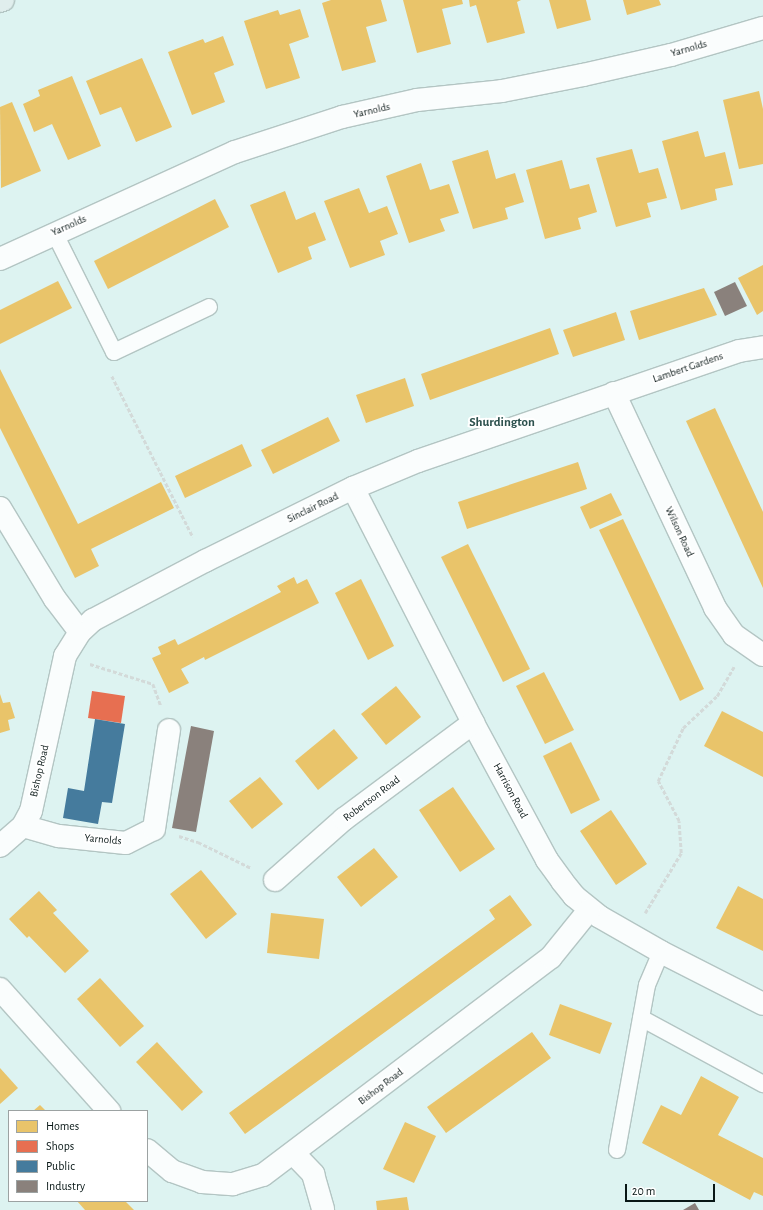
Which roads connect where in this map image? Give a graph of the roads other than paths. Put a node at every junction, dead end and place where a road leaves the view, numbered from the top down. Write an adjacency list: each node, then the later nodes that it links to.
1 (3, 0): 2 (main road)
2 (0, 1)
3 (763, 28): 4 (street, Yarnolds)
4 (54, 232): 5 (street, Yarnolds); 6 (lane)
5 (0, 259)
6 (209, 307)
7 (763, 347): 8 (street, Lambert Gardens)
8 (614, 393): 9 (street, Sinclair Road); 12 (street, Wilson Road)
9 (353, 488): 11 (street, Sinclair Road); 14 (street, Harrison Road)
10 (0, 508): 11 (street)
11 (80, 632): 13 (street, Sinclair Road)
12 (755, 650)
13 (57, 685): 16 (street, Bishop Road)
14 (473, 723): 18 (street, Robertson Road); 19 (street, Harrison Road)
15 (169, 730): 16 (street, Yarnolds)
16 (23, 826): 17 (street, Bishop Road)
17 (0, 846)
18 (275, 880)
19 (589, 910): 20 (street, Harrison Road); 28 (street, Bishop Road)
20 (661, 952): 22 (street, Harrison Road); 23 (lane)
21 (0, 990): 25 (street)
22 (763, 1004)
23 (641, 1018): 24 (lane); 26 (lane)
24 (763, 1084)
25 (108, 1110)
26 (617, 1150)
27 (148, 1151): 28 (street, Bishop Road)
28 (294, 1154): 29 (street)
29 (323, 1210)

